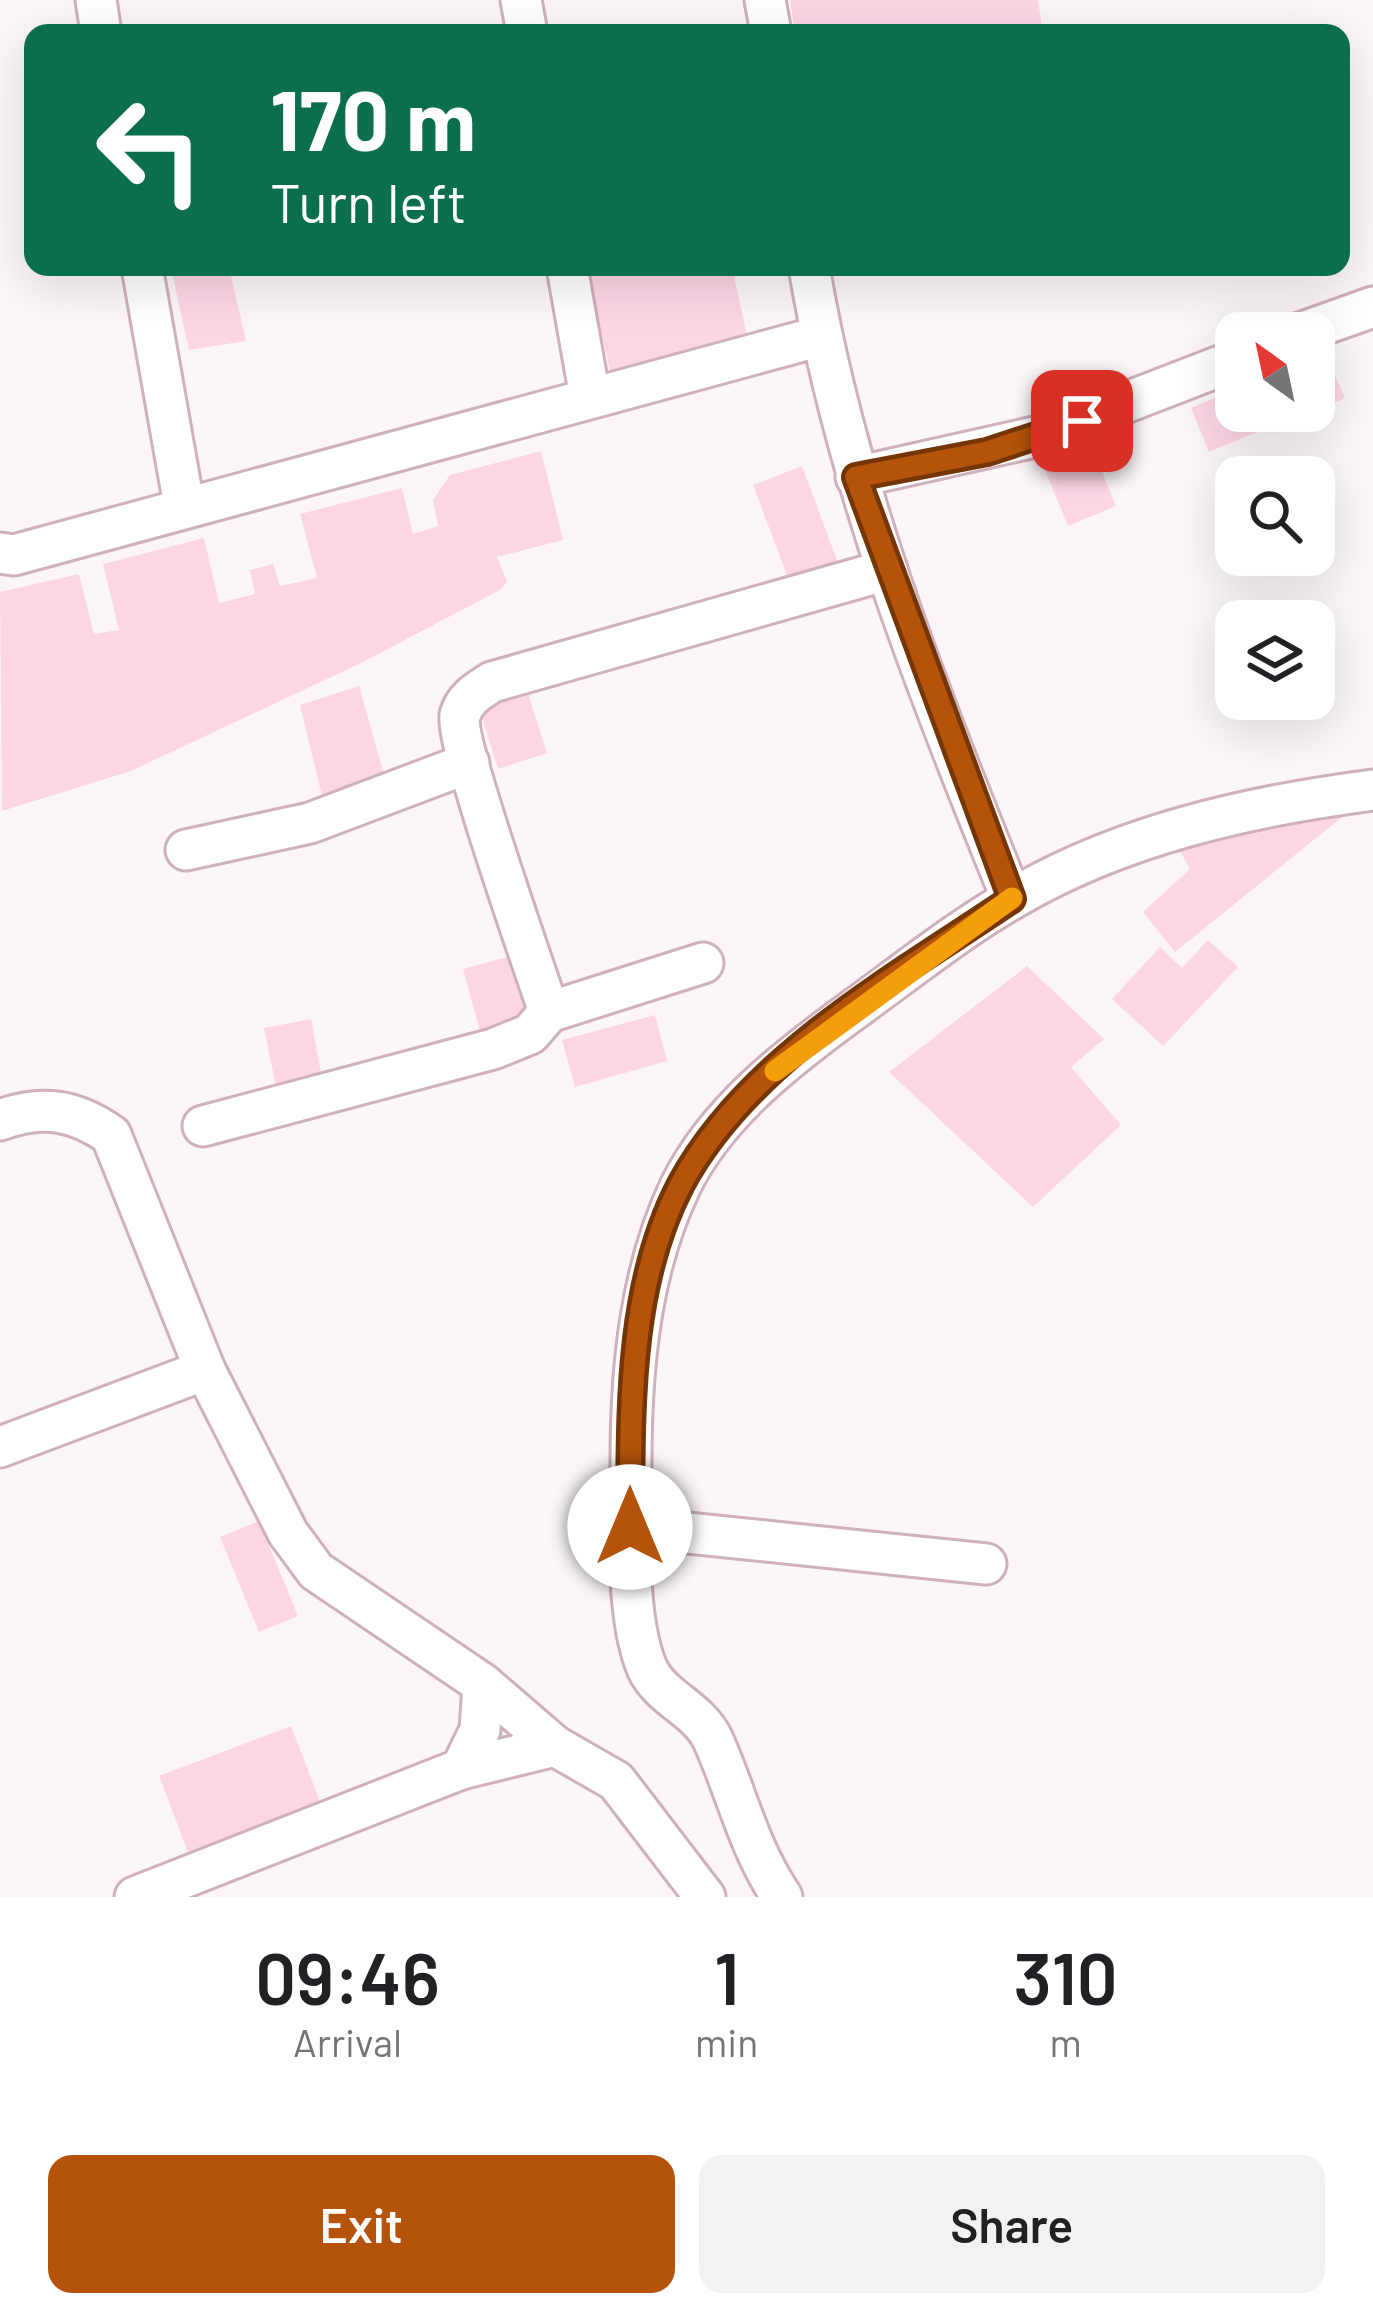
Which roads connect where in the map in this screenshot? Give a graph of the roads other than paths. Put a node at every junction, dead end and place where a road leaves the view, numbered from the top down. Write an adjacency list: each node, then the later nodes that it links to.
1 (144, 276): 10 (street)
2 (569, 276): 8 (street)
3 (811, 276): 6 (street)
4 (1373, 307): 5 (street)
5 (1335, 321)
6 (821, 336): 8 (street); 9 (street)
7 (1215, 368): 9 (street)
8 (590, 398): 10 (street)
9 (856, 477): 12 (street)
10 (184, 505): 11 (street)
11 (0, 553)
12 (887, 570): 13 (street); 16 (street)
13 (470, 763): 15 (street); 18 (street)
14 (1373, 790): 16 (street)
15 (186, 850)
16 (1012, 899): 23 (street)
17 (703, 963): 18 (street)
18 (549, 1012): 20 (street)
19 (0, 1120): 21 (street)
20 (203, 1126)
21 (205, 1370): 22 (street); 25 (street)
22 (0, 1447)
23 (630, 1527): 24 (street); 30 (street)
24 (986, 1564)
25 (483, 1684): 26 (street); 27 (street)
26 (555, 1746): 27 (street); 29 (street)
27 (460, 1769): 28 (street)
28 (136, 1897)
29 (706, 1897)
30 (782, 1897)

